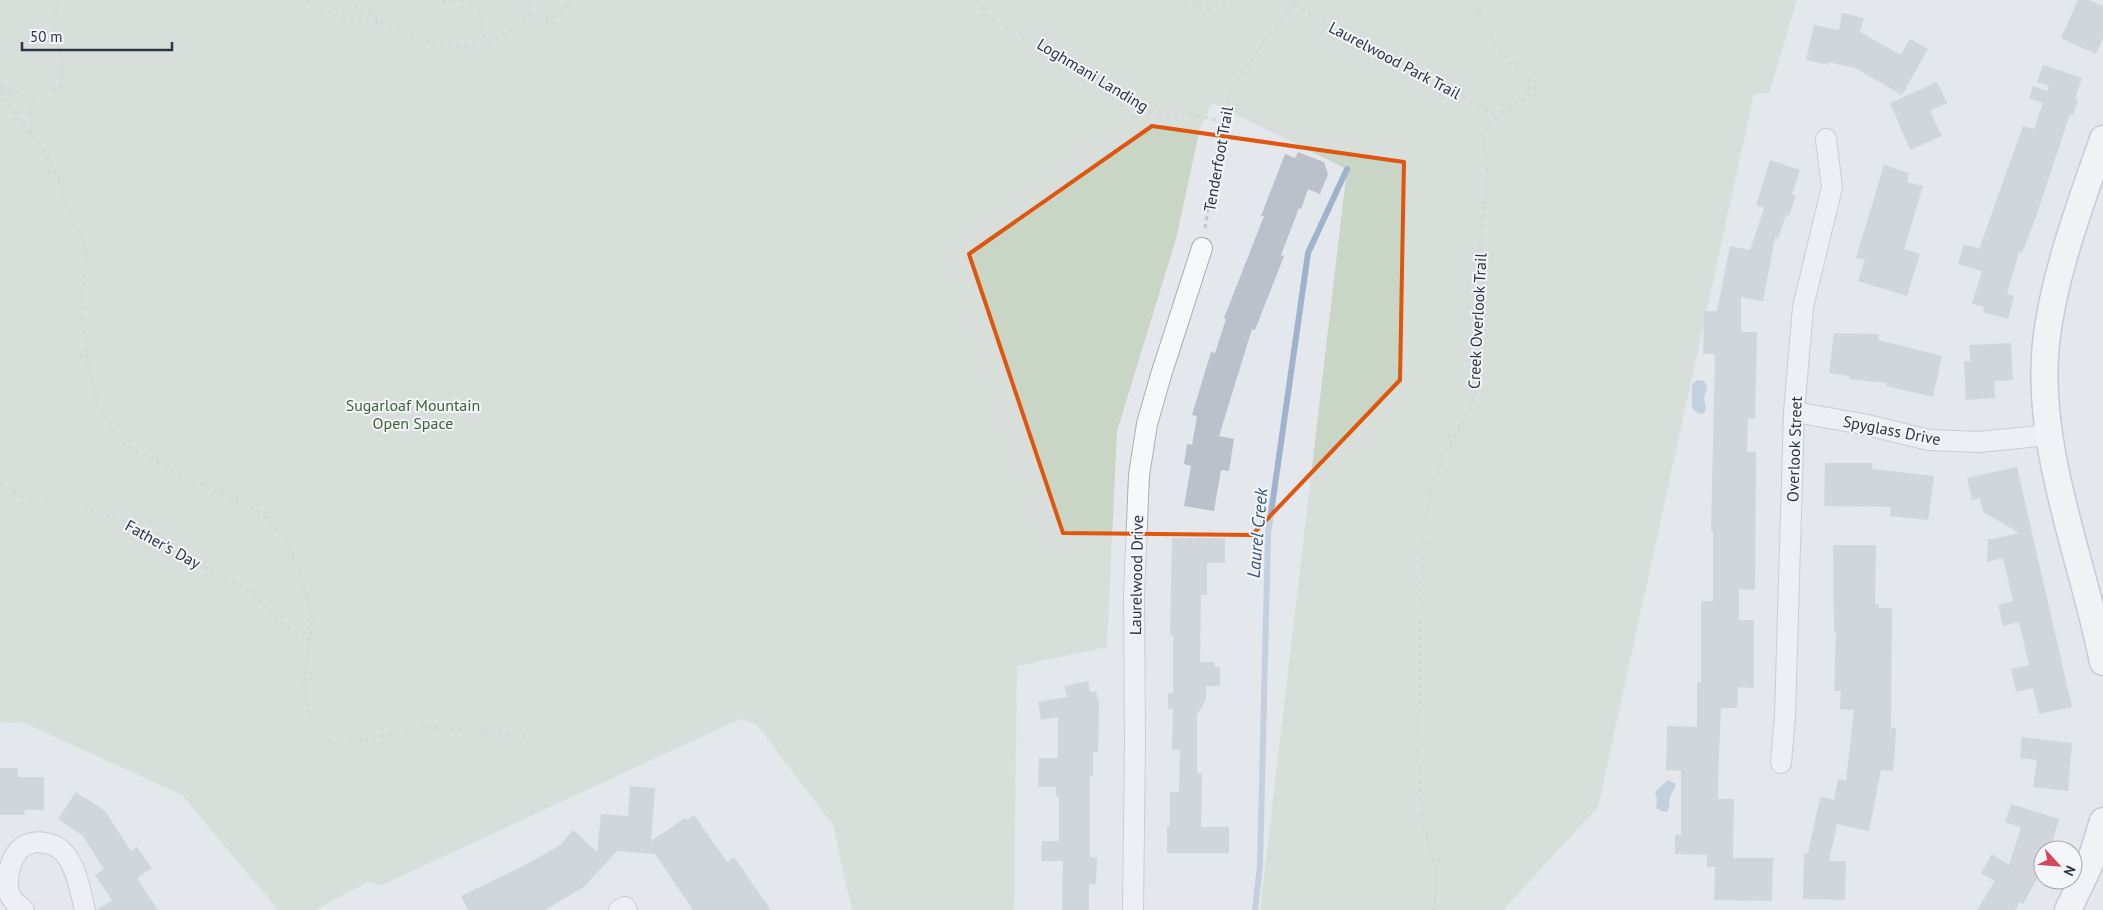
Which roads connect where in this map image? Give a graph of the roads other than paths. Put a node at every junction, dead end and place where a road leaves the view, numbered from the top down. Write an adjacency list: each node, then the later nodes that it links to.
1 (1826, 138): 4 (street, Overlook Street)
2 (2103, 139): 5 (main road)
3 (1202, 248): 13 (street, Laurelwood Drive)
4 (1794, 412): 5 (street, Spyglass Drive); 7 (street, Overlook Street)
5 (2049, 435): 6 (main road)
6 (2103, 662)
7 (1780, 763)
8 (2103, 821): 14 (main road)
9 (24, 910): 10 (street)
10 (85, 910)
11 (619, 910): 12 (street)
12 (627, 910)
13 (1133, 910)
14 (2068, 910)

